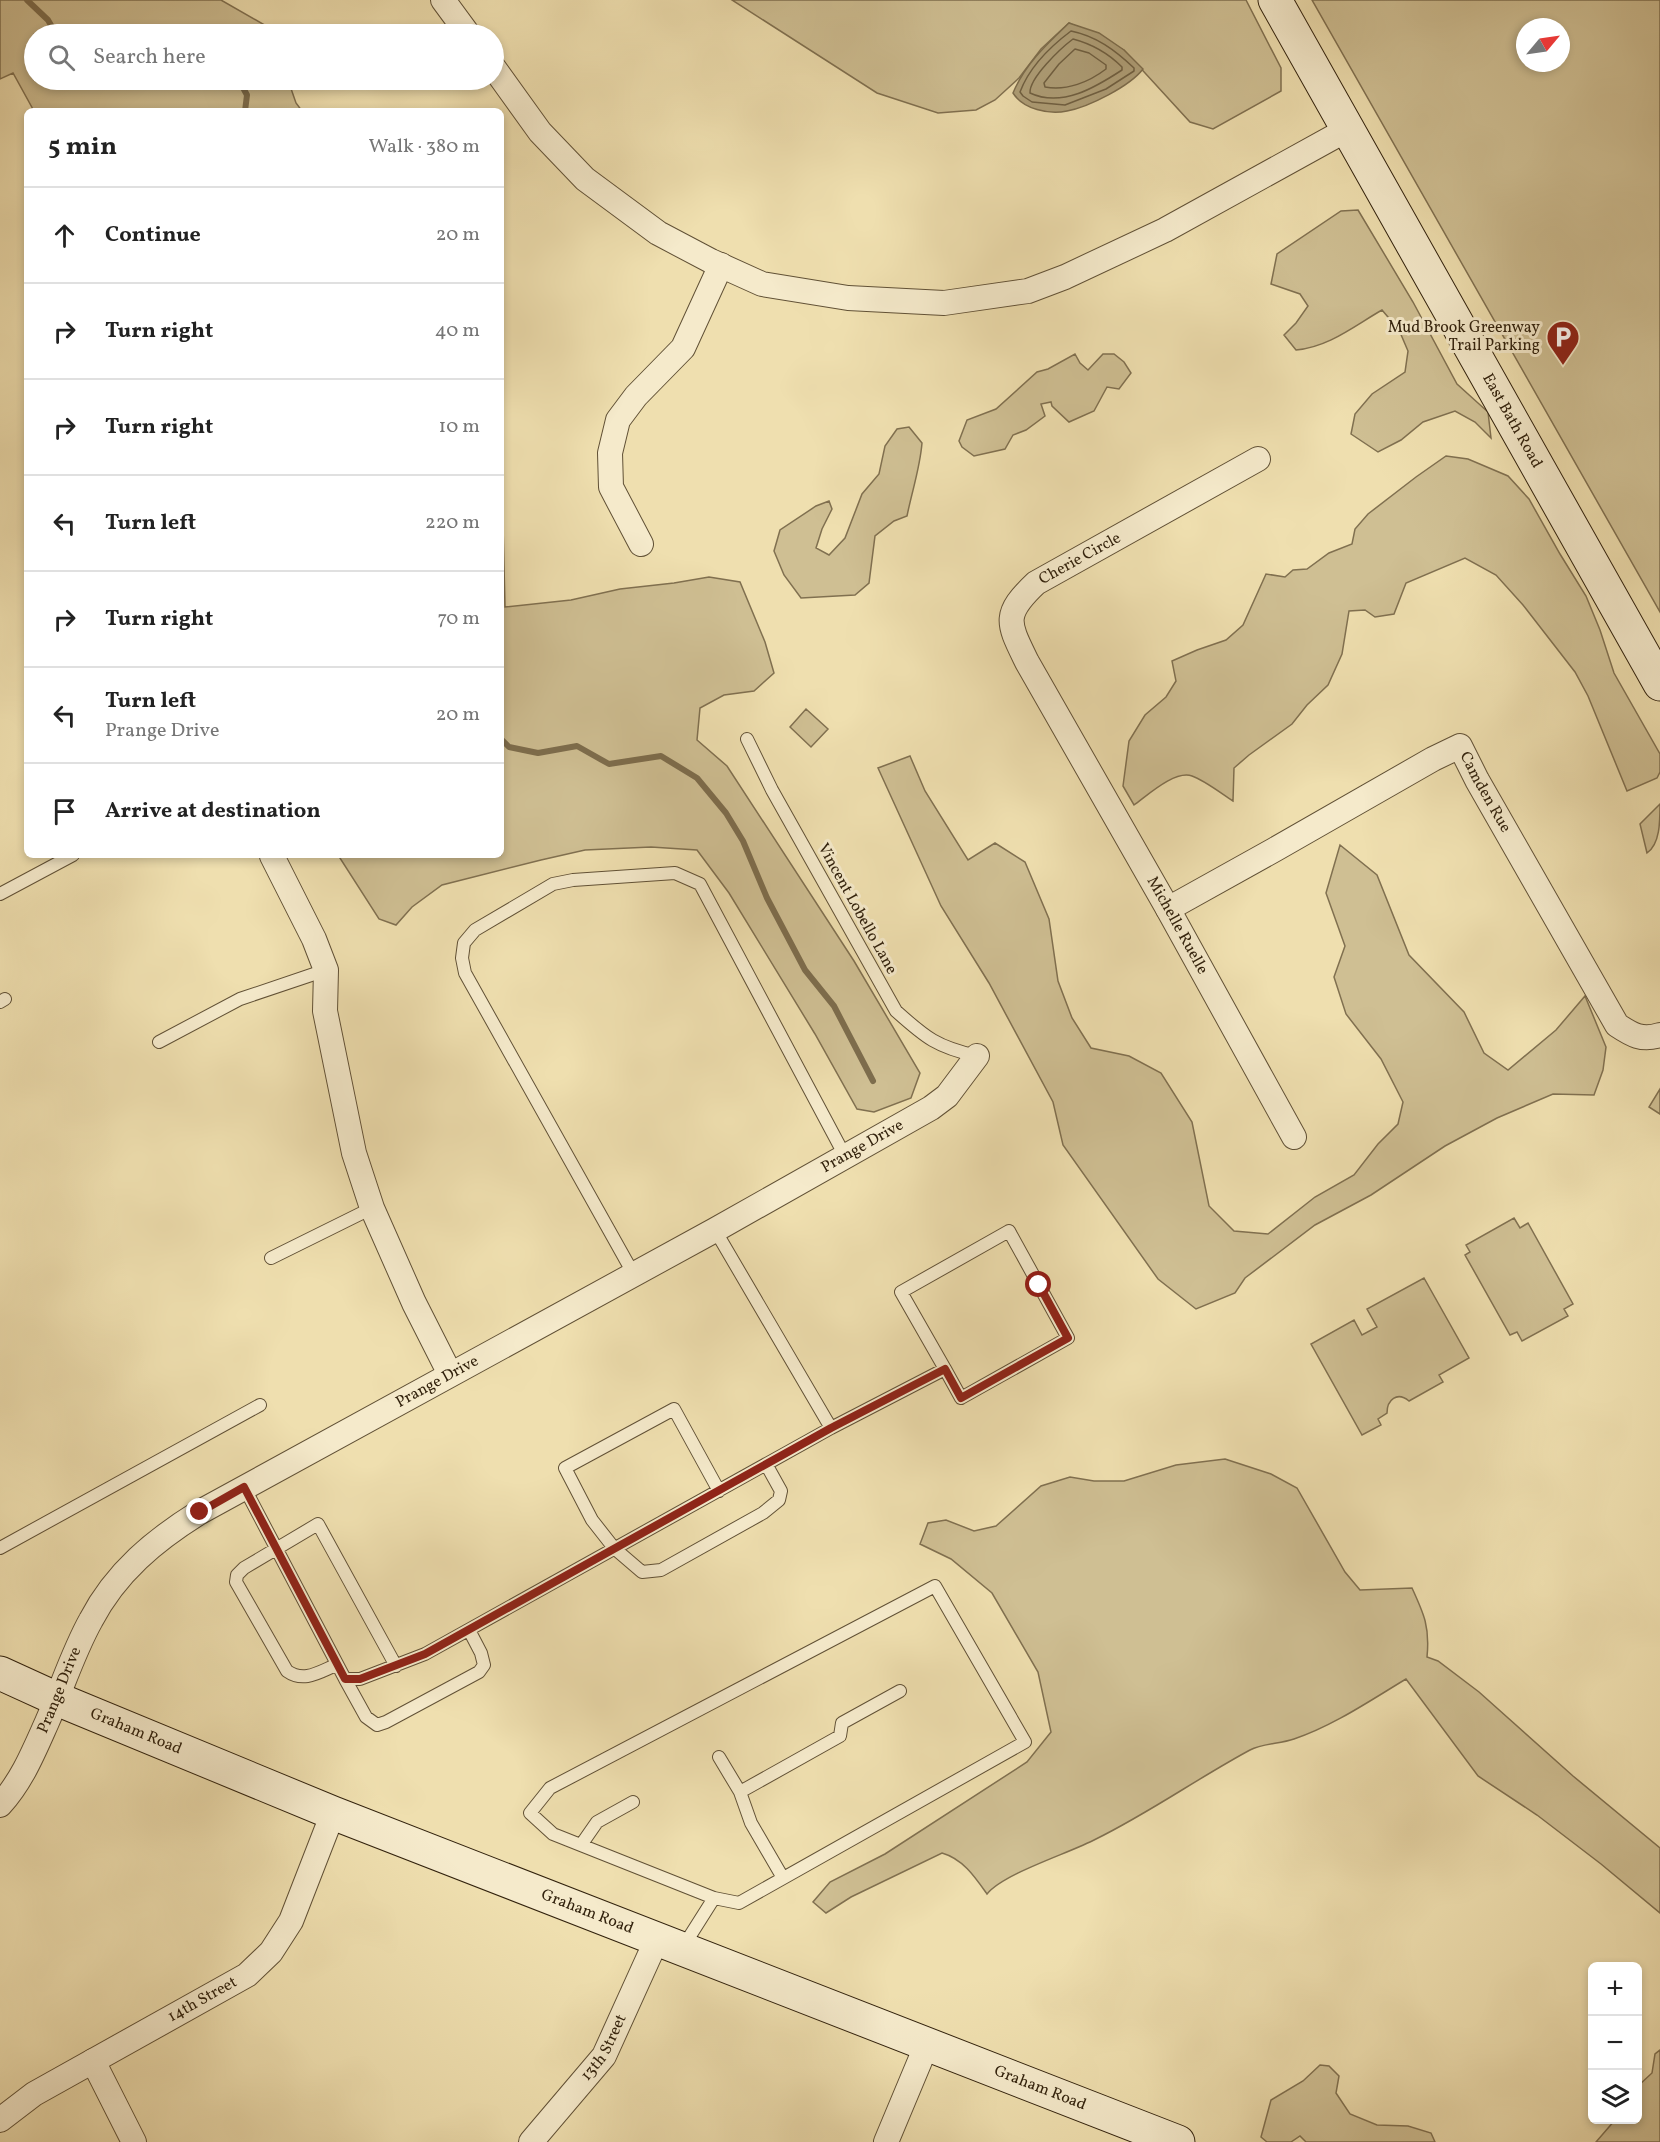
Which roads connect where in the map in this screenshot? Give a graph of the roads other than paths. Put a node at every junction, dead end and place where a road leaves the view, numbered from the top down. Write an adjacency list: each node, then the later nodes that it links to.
1 (443, 0): 3 (street)
2 (1275, 0): 5 (main road, East Bath Road)
3 (461, 24)
4 (504, 82): 6 (street)
5 (1348, 129): 6 (street); 9 (main road, East Bath Road)
6 (721, 265): 8 (street)
7 (1258, 459): 10 (street, Cherie Circle)
8 (641, 544)
9 (1660, 684)
10 (1058, 717): 15 (street, Michelle Ruelle)
11 (747, 739): 19 (lane, Vincent Lobello Lane)
12 (67, 858): 14 (lane)
13 (273, 858): 16 (street)
14 (0, 894)
15 (1168, 909): 17 (street, Camden Rue); 20 (street, Michelle Ruelle)
16 (326, 970): 18 (lane); 22 (street)
17 (1660, 1035)
18 (159, 1042)
19 (977, 1056): 21 (street, Prange Drive)
20 (1294, 1137)
21 (845, 1156): 23 (street, Prange Drive); 25 (lane)
22 (372, 1208): 24 (lane); 27 (street)
23 (715, 1230): 25 (street, Prange Drive); 29 (lane)
24 (271, 1258)
25 (633, 1273): 27 (street, Prange Drive)
26 (945, 1369): 26 (lane); 29 (lane)
27 (450, 1374): 31 (street, Prange Drive)
28 (260, 1405): 33 (lane)
29 (831, 1428): 30 (lane)
30 (766, 1464): 32 (lane); 35 (lane)
31 (244, 1487): 34 (lane); 42 (street, Prange Drive)
32 (719, 1491): 35 (lane); 35 (lane)
33 (0, 1548)
34 (276, 1548): 37 (lane); 37 (lane); 38 (lane)
35 (614, 1548): 36 (lane)
36 (469, 1630): 38 (lane); 40 (lane)
37 (336, 1665): 40 (lane)
38 (396, 1666): 40 (lane)
39 (0, 1673): 42 (main road, Graham Road)
40 (345, 1679)
41 (900, 1691): 44 (lane)
42 (57, 1699): 46 (street, Prange Drive); 47 (main road, Graham Road)
43 (719, 1757): 44 (lane)
44 (740, 1792): 49 (lane)
45 (633, 1802): 48 (lane)
46 (0, 1805)
47 (333, 1813): 51 (main road, Graham Road); 53 (street, 14th Street)
48 (581, 1845): 49 (lane); 50 (lane)
49 (783, 1878): 50 (lane)
50 (714, 1898): 51 (lane)
51 (670, 1944): 52 (main road, Graham Road); 56 (street, 13th Street)
52 (927, 2044): 57 (street); 58 (main road, Graham Road)
53 (93, 2061): 54 (street, 14th Street); 55 (street)
54 (0, 2120)
55 (134, 2142)
56 (531, 2142)
57 (886, 2142)
58 (1178, 2142)

